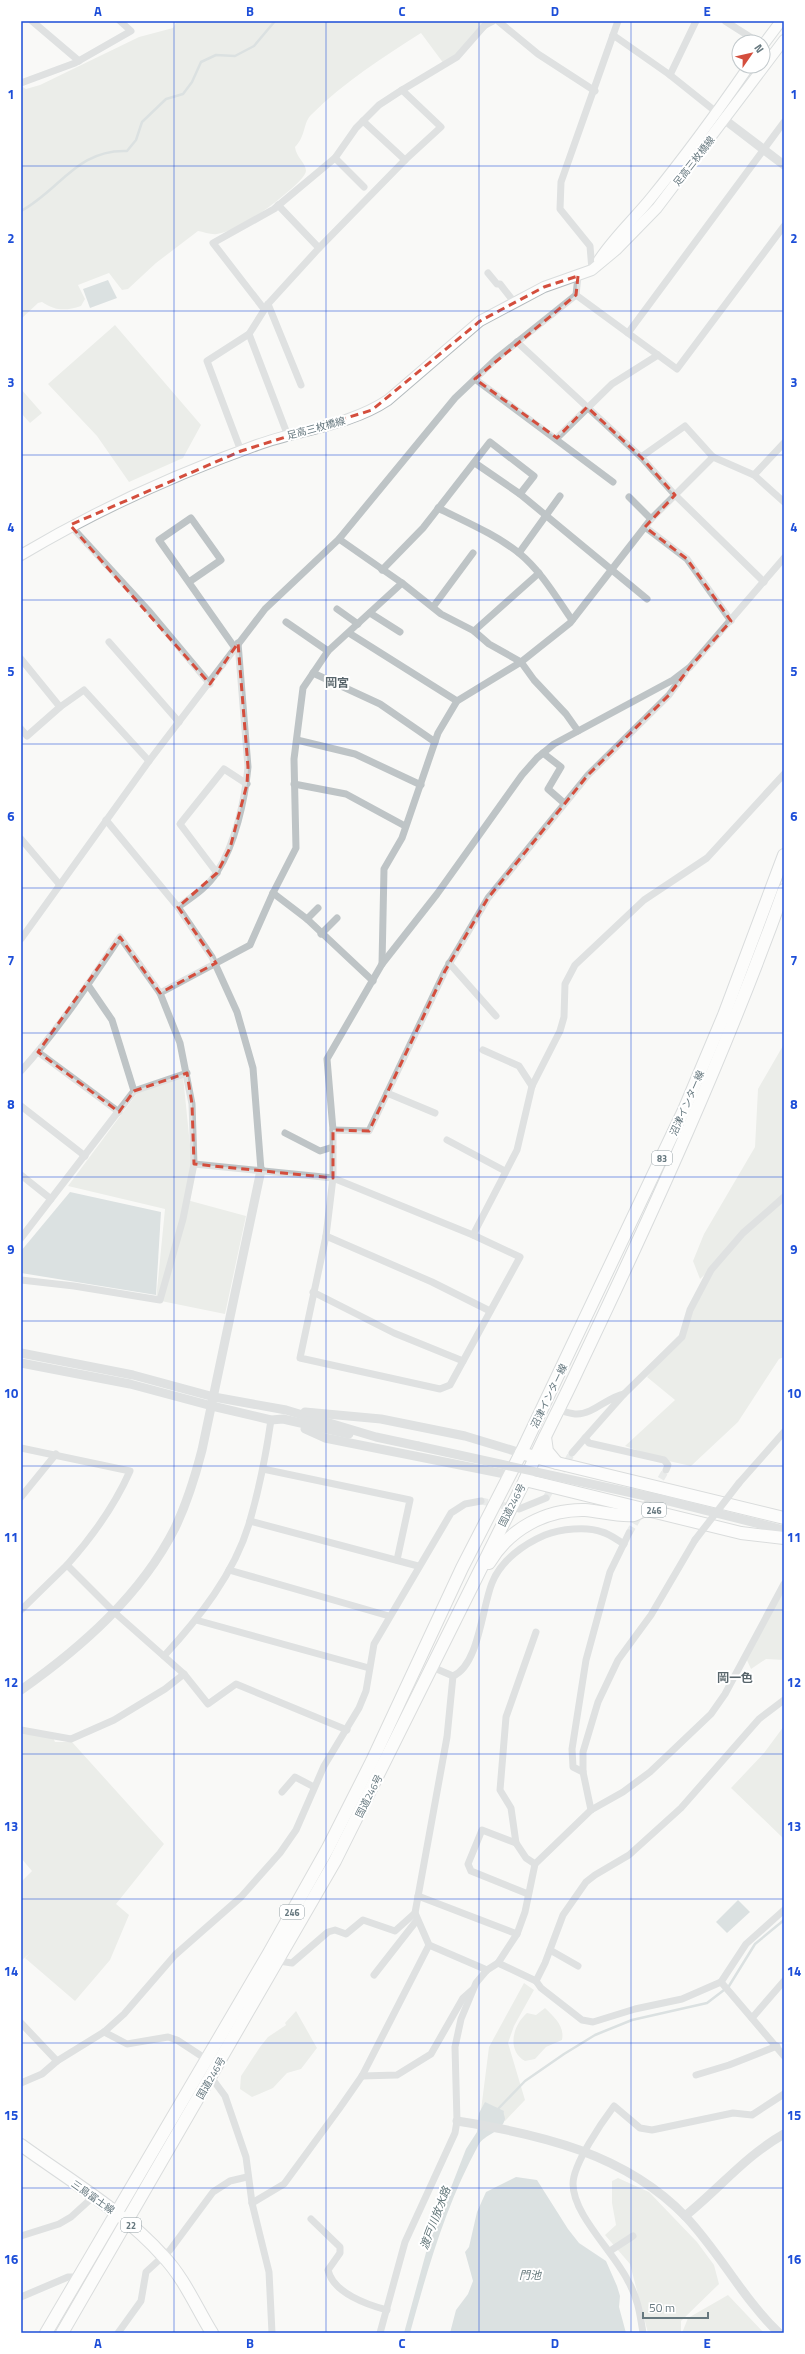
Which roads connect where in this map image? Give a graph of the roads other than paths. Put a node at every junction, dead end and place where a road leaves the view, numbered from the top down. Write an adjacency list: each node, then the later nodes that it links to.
1 (32, 21): 13 (street)
2 (120, 21): 13 (street)
3 (493, 21): 17 (street)
4 (498, 21): 18 (street)
5 (618, 21): 11 (street)
6 (696, 21): 15 (street)
7 (725, 21): 9 (street)
8 (781, 21): 10 (main road)
9 (745, 34)
10 (771, 34)
11 (613, 35): 15 (street); 18 (street)
12 (784, 40): 20 (main road, 足高三枚橋線)
13 (79, 61): 16 (street)
14 (744, 74): 19 (main road, 足高三枚橋線)
15 (670, 75): 19 (street)
16 (21, 83)
17 (402, 90): 21 (street); 25 (street)
18 (594, 91): 31 (street)
19 (717, 113): 20 (street); 31 (main road, 足高三枚橋線)
20 (725, 120): 23 (street); 31 (main road, 足高三枚橋線)
21 (363, 121): 24 (street); 25 (street)
22 (784, 122): 23 (street)
23 (764, 149): 26 (street); 37 (street)
24 (336, 158): 27 (street); 28 (street)
25 (405, 160): 30 (street)
26 (784, 164)
27 (364, 187)
28 (278, 206): 30 (street); 36 (street)
29 (784, 226): 40 (street)
30 (319, 248): 36 (street)
31 (592, 270): 33 (main road, 足高三枚橋線)
32 (488, 273): 35 (street)
33 (578, 276): 34 (street); 35 (main road, 足高三枚橋線)
34 (576, 295): 37 (street); 39 (street)
35 (514, 302): 44 (main road, 足高三枚橋線)
36 (266, 306): 38 (street); 42 (street)
37 (628, 333): 40 (street)
38 (249, 334): 44 (street); 47 (street)
39 (517, 342): 41 (street); 43 (street)
40 (658, 355): 43 (street)
41 (475, 379): 45 (street); 63 (street)
42 (301, 385)
43 (587, 407): 45 (street); 49 (street)
44 (288, 436): 47 (main road, 足高三枚橋線)
45 (557, 438): 52 (street)
46 (784, 444): 51 (street)
47 (241, 450): 61 (main road, 足高三枚橋線)
48 (713, 456): 49 (street); 51 (street); 54 (street)
49 (641, 457): 54 (street)
50 (475, 463): 53 (street); 53 (street); 58 (street)
51 (754, 475): 57 (street)
52 (613, 482)
53 (520, 494): 59 (street)
54 (675, 494): 60 (street); 72 (street)
55 (560, 496): 59 (street)
56 (629, 497): 60 (street)
57 (784, 502)
58 (438, 508): 66 (street); 68 (street)
59 (545, 516): 66 (street); 69 (street)
60 (651, 519): 62 (street)
61 (70, 525): 65 (main road, 足高三枚橋線); 92 (street)
62 (645, 527): 69 (street); 79 (street)
63 (339, 539): 68 (street); 86 (street)
64 (473, 553): 75 (street)
65 (21, 554)
66 (519, 554): 70 (street)
67 (784, 558): 72 (street)
68 (382, 570): 73 (street)
69 (612, 570): 74 (street); 78 (street)
70 (539, 573): 78 (street); 82 (street)
71 (189, 582): 71 (street); 86 (street)
72 (764, 582): 79 (street)
73 (402, 583): 75 (street); 77 (street)
74 (647, 599)
75 (433, 607): 82 (street)
76 (337, 609): 81 (street)
77 (370, 613): 81 (street); 83 (street)
78 (572, 620): 89 (street)
79 (731, 621): 90 (street)
80 (286, 622): 87 (street)
81 (358, 624): 84 (street)
82 (474, 631): 89 (street)
83 (400, 632)
84 (349, 633): 87 (street); 93 (street)
85 (109, 642): 95 (street)
86 (236, 646): 92 (street); 103 (street)
87 (328, 651): 91 (street)
88 (21, 659): 94 (street)
89 (522, 662): 93 (street); 97 (street)
90 (690, 667): 97 (street); 106 (street)
91 (313, 673): 98 (street); 99 (street)
92 (210, 684): 95 (street)
93 (457, 701): 99 (street)
94 (60, 707): 96 (street); 101 (street)
95 (180, 722): 101 (street)
96 (21, 728)
97 (578, 731): 100 (street)
98 (297, 740): 104 (street); 105 (street)
99 (435, 742): 105 (street)
100 (543, 753): 106 (street); 123 (street)
101 (149, 760): 107 (street)
102 (784, 774): 132 (street)
103 (246, 784): 111 (street); 111 (street)
104 (294, 784): 108 (street); 114 (street)
105 (421, 785): 108 (street)
106 (564, 803): 121 (street)
107 (106, 820): 112 (street); 115 (street)
108 (405, 826): 123 (street)
109 (21, 840): 112 (street)
110 (784, 855): 168 (main road, 沼津インター線 / 83)
111 (217, 873): 115 (street)
112 (60, 885): 120 (street)
113 (784, 890): 161 (main road, 沼津インター線 / 83)
114 (273, 892): 118 (street); 122 (street)
115 (178, 907): 122 (street)
116 (318, 908): 118 (street)
117 (337, 918): 119 (street)
118 (306, 920): 119 (street)
119 (321, 934): 124 (street)
120 (22, 939)
121 (450, 963): 127 (street); 134 (street)
122 (215, 964): 126 (street); 144 (street)
123 (382, 964): 124 (street)
124 (373, 981): 138 (street)
125 (88, 985): 126 (street); 129 (street); 133 (street)
126 (160, 993): 131 (street)
127 (496, 1016)
128 (483, 1050): 132 (street)
129 (38, 1052): 130 (street); 136 (street)
130 (21, 1071)
131 (187, 1073): 133 (street); 143 (street)
132 (532, 1086): 145 (street)
133 (134, 1091): 136 (street)
134 (386, 1093): 137 (street); 138 (street)
135 (21, 1106): 142 (street)
136 (118, 1112): 142 (street)
137 (435, 1112)
138 (333, 1130): 141 (street)
139 (285, 1133): 141 (street)
140 (447, 1140): 145 (street)
141 (333, 1147): 147 (street)
142 (85, 1156): 149 (street)
143 (194, 1164): 144 (street); 153 (street)
144 (262, 1170): 147 (street); 160 (street)
145 (505, 1171): 150 (street)
146 (21, 1175): 149 (street)
147 (333, 1178): 150 (street); 151 (street)
148 (784, 1197): 159 (street)
149 (51, 1200): 152 (street)
150 (473, 1235): 155 (street)
151 (326, 1236): 154 (street); 155 (street)
152 (21, 1238)
153 (21, 1280)
154 (313, 1292): 157 (street); 157 (street)
155 (490, 1311): 157 (street)
156 (21, 1353): 160 (street)
157 (463, 1361)
158 (21, 1363): 160 (street)
159 (624, 1394): 161 (street); 166 (street)
160 (213, 1402): 162 (street); 163 (street); 196 (street)
161 (558, 1410): 165 (main road, 沼津インター線 / 83)
162 (284, 1415): 163 (street); 168 (street); 175 (street); 180 (street, bridge)
163 (271, 1420): 173 (street)
164 (784, 1432): 210 (street, bridge)
165 (545, 1437): 171 (main road, 沼津インター線 / 83); 172 (main road)
166 (585, 1438): 169 (street); 174 (street)
167 (21, 1448): 170 (street)
168 (521, 1453): 171 (main road, 246); 175 (main road, 国道246号 / 246)
169 (572, 1453)
170 (56, 1454): 177 (street); 191 (street)
171 (535, 1456): 172 (main road, 246); 176 (main road, 沼津インター線 / 83)
172 (557, 1463): 183 (main road, 246)
173 (263, 1469): 184 (street); 190 (street)
174 (666, 1470)
175 (510, 1476): 176 (street); 237 (main road, 国道246号 / 246)
176 (525, 1480): 181 (main road, 国道246号 / 246); 200 (main road, 国道246号 / 246)
177 (21, 1497)
178 (546, 1498): 182 (street)
179 (481, 1501): 192 (street)
180 (691, 1507): 185 (street); 186 (street)
181 (647, 1508): 188 (main road, 国道246号 / 246); 200 (main road, 246)
182 (519, 1509)
183 (784, 1518)
184 (250, 1521): 190 (street); 193 (street)
185 (784, 1522)
186 (784, 1530)
187 (629, 1533): 189 (street)
188 (784, 1538)
189 (624, 1544): 205 (street); 210 (street)
190 (397, 1560): 192 (street)
191 (67, 1565): 195 (street); 196 (street)
192 (418, 1566): 197 (street)
193 (229, 1570): 197 (street); 198 (street)
194 (784, 1584): 213 (street)
195 (21, 1610)
196 (114, 1612): 201 (street); 206 (street)
197 (389, 1616): 203 (street)
198 (196, 1620): 201 (street); 203 (street)
199 (536, 1632): 214 (street)
200 (447, 1637): 202 (main road, 国道246号 / 246)
201 (164, 1656): 204 (street)
202 (432, 1667): 205 (street); 223 (main road, 国道246号 / 246)
203 (369, 1668): 209 (street)
204 (184, 1674): 208 (street); 209 (street)
205 (453, 1676): 217 (street)
206 (21, 1690)
207 (784, 1700): 222 (street)
208 (21, 1730)
209 (347, 1730): 211 (street)
210 (583, 1772): 213 (street)
211 (314, 1787): 212 (street); 234 (street)
212 (282, 1792)
213 (591, 1810): 215 (street)
214 (516, 1843): 215 (street); 216 (street)
215 (535, 1864): 216 (street)
216 (528, 1894): 220 (street)
217 (418, 1896): 219 (street); 220 (street)
218 (784, 1910): 230 (street)
219 (416, 1916): 221 (street); 223 (street); 227 (street)
220 (517, 1934): 224 (street)
221 (430, 1945): 226 (street); 240 (street)
222 (550, 1950): 225 (street); 228 (street)
223 (279, 1961): 241 (main road, 国道246号 / 246)
224 (498, 1963): 226 (street); 228 (street)
225 (578, 1966)
226 (487, 1970): 231 (street)
227 (374, 1975)
228 (536, 1981): 230 (street)
229 (784, 1981): 232 (street)
230 (721, 1982): 232 (street)
231 (473, 1990): 240 (street); 244 (street)
232 (752, 2018): 235 (street)
233 (21, 2024): 238 (street)
234 (104, 2032): 237 (street); 238 (street)
235 (777, 2046): 236 (street); 239 (street)
236 (784, 2056)
237 (206, 2059): 251 (main road, 国道246号 / 246)
238 (57, 2061): 242 (street)
239 (696, 2075)
240 (362, 2076): 250 (street)
241 (211, 2077): 248 (street); 254 (main road, 国道246号 / 246)
242 (21, 2083)
243 (784, 2094): 247 (street)
244 (457, 2121): 247 (street); 261 (street)
245 (784, 2134): 252 (street)
246 (21, 2145): 249 (main road, 三島富士線 / 22)
247 (586, 2152): 252 (street); 257 (street)
248 (247, 2178): 250 (street); 258 (street)
249 (93, 2198): 251 (main road, 三島富士線 / 22); 255 (street)
250 (252, 2203): 266 (street)
251 (115, 2213): 254 (main road, 三島富士線 / 22); 259 (main road, 国道246号 / 246)
252 (685, 2216): 269 (street)
253 (311, 2219): 261 (street)
254 (128, 2222): 258 (main road, 三島富士線 / 22); 263 (main road, 国道246号 / 246)
255 (21, 2236)
256 (633, 2236): 257 (street)
257 (610, 2251): 268 (street)
258 (164, 2256): 264 (street); 265 (main road, 三島富士線 / 22)
259 (78, 2276): 260 (street); 262 (main road, 国道246号 / 246)
260 (21, 2297)
261 (387, 2310): 267 (street)
262 (46, 2333)
263 (62, 2333)
264 (118, 2333)
265 (212, 2333)
266 (272, 2333)
267 (380, 2333)
268 (643, 2333)
269 (779, 2333)

